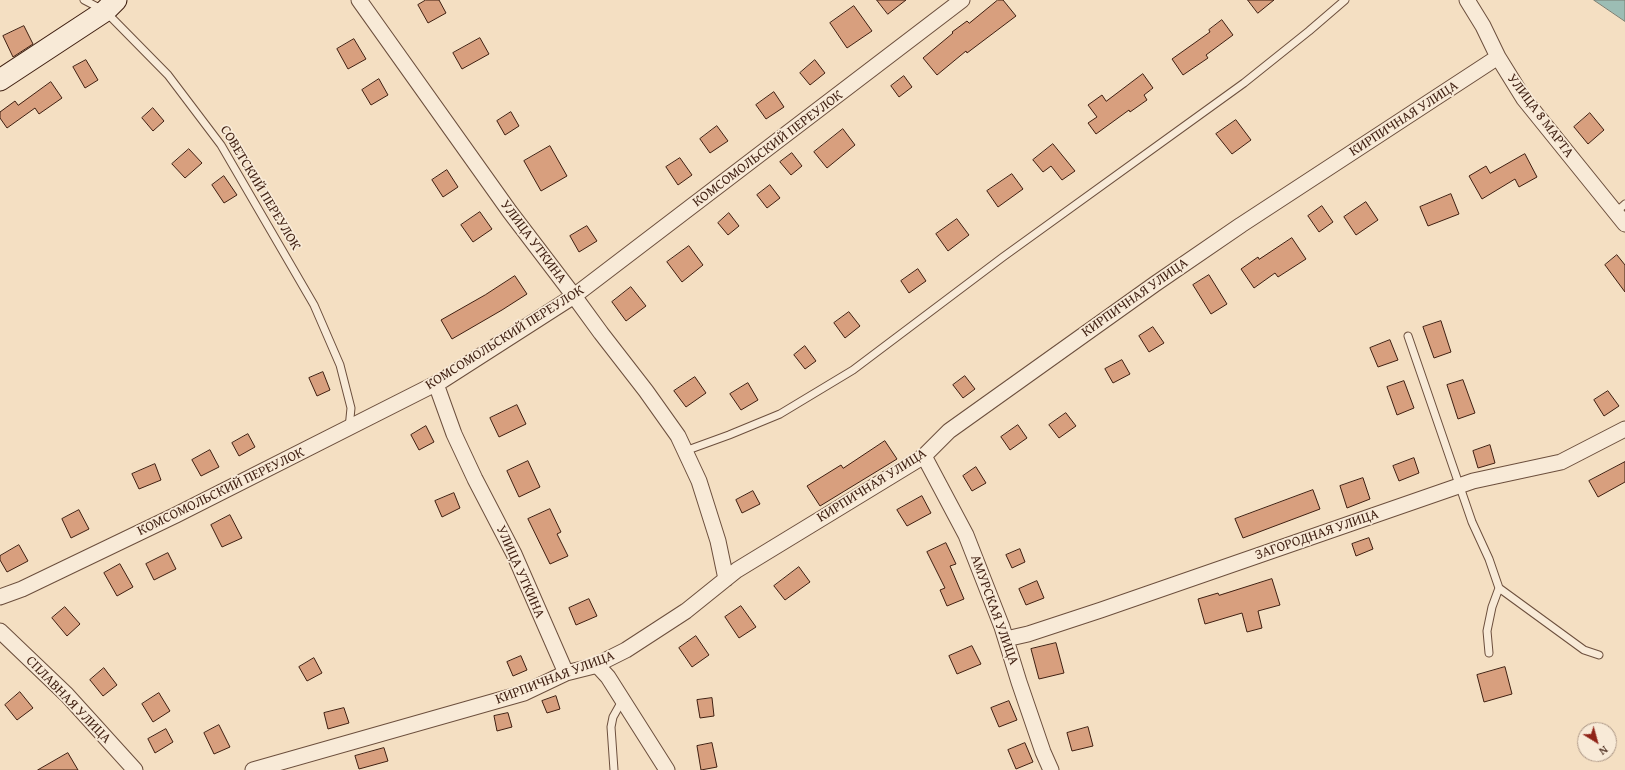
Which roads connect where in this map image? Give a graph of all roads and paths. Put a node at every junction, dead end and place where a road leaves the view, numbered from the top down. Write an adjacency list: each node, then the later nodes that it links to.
1 (84, 0): 6 (lane, СОВЕТСКИЙ ПЕРЕУЛОК)
2 (359, 0): 11 (street, УЛИЦА УТКИНА)
3 (962, 0): 11 (street, КОМСОМОЛЬСКИЙ ПЕРЕУЛОК)
4 (1345, 0): 16 (lane)
5 (1467, 0): 7 (street, УЛИЦА 8 МАРТА)
6 (110, 5): 8 (main road); 14 (lane, СОВЕТСКИЙ ПЕРЕУЛОК)
7 (1498, 57): 9 (street, УЛИЦА 8 МАРТА); 17 (street, КИРПИЧНАЯ УЛИЦА)
8 (0, 80)
9 (1620, 208): 10 (street, УЛИЦА 8 МАРТА)
10 (1625, 224)
11 (574, 296): 13 (street, КОМСОМОЛЬСКИЙ ПЕРЕУЛОК); 16 (street, УЛИЦА УТКИНА)
12 (1408, 336): 18 (lane)
13 (436, 384): 14 (street, КОМСОМОЛЬСКИЙ ПЕРЕУЛОК); 27 (street, УЛИЦА УТКИНА)
14 (348, 428): 21 (street, КОМСОМОЛЬСКИЙ ПЕРЕУЛОК)
15 (1625, 429): 18 (street, ЗАГОРОДНАЯ УЛИЦА)
16 (685, 451): 19 (street, УЛИЦА УТКИНА)
17 (924, 456): 19 (street, КИРПИЧНАЯ УЛИЦА); 23 (street, АМУРСКАЯ УЛИЦА)
18 (1460, 485): 20 (lane); 23 (street, ЗАГОРОДНАЯ УЛИЦА)
19 (726, 579): 26 (street, КИРПИЧНАЯ УЛИЦА)
20 (1499, 588): 24 (lane); 25 (lane)
21 (0, 597)
22 (0, 631): 29 (street, СПЛАВНАЯ УЛИЦА)
23 (1006, 640): 33 (street, АМУРСКАЯ УЛИЦА)
24 (1489, 653)
25 (1599, 656)
26 (597, 665): 27 (street, КИРПИЧНАЯ УЛИЦА); 28 (street)
27 (566, 673): 30 (street, КИРПИЧНАЯ УЛИЦА)
28 (622, 701): 31 (lane); 32 (street)
29 (135, 770)
30 (253, 770)
31 (614, 770)
32 (667, 770)
33 (1052, 770)

